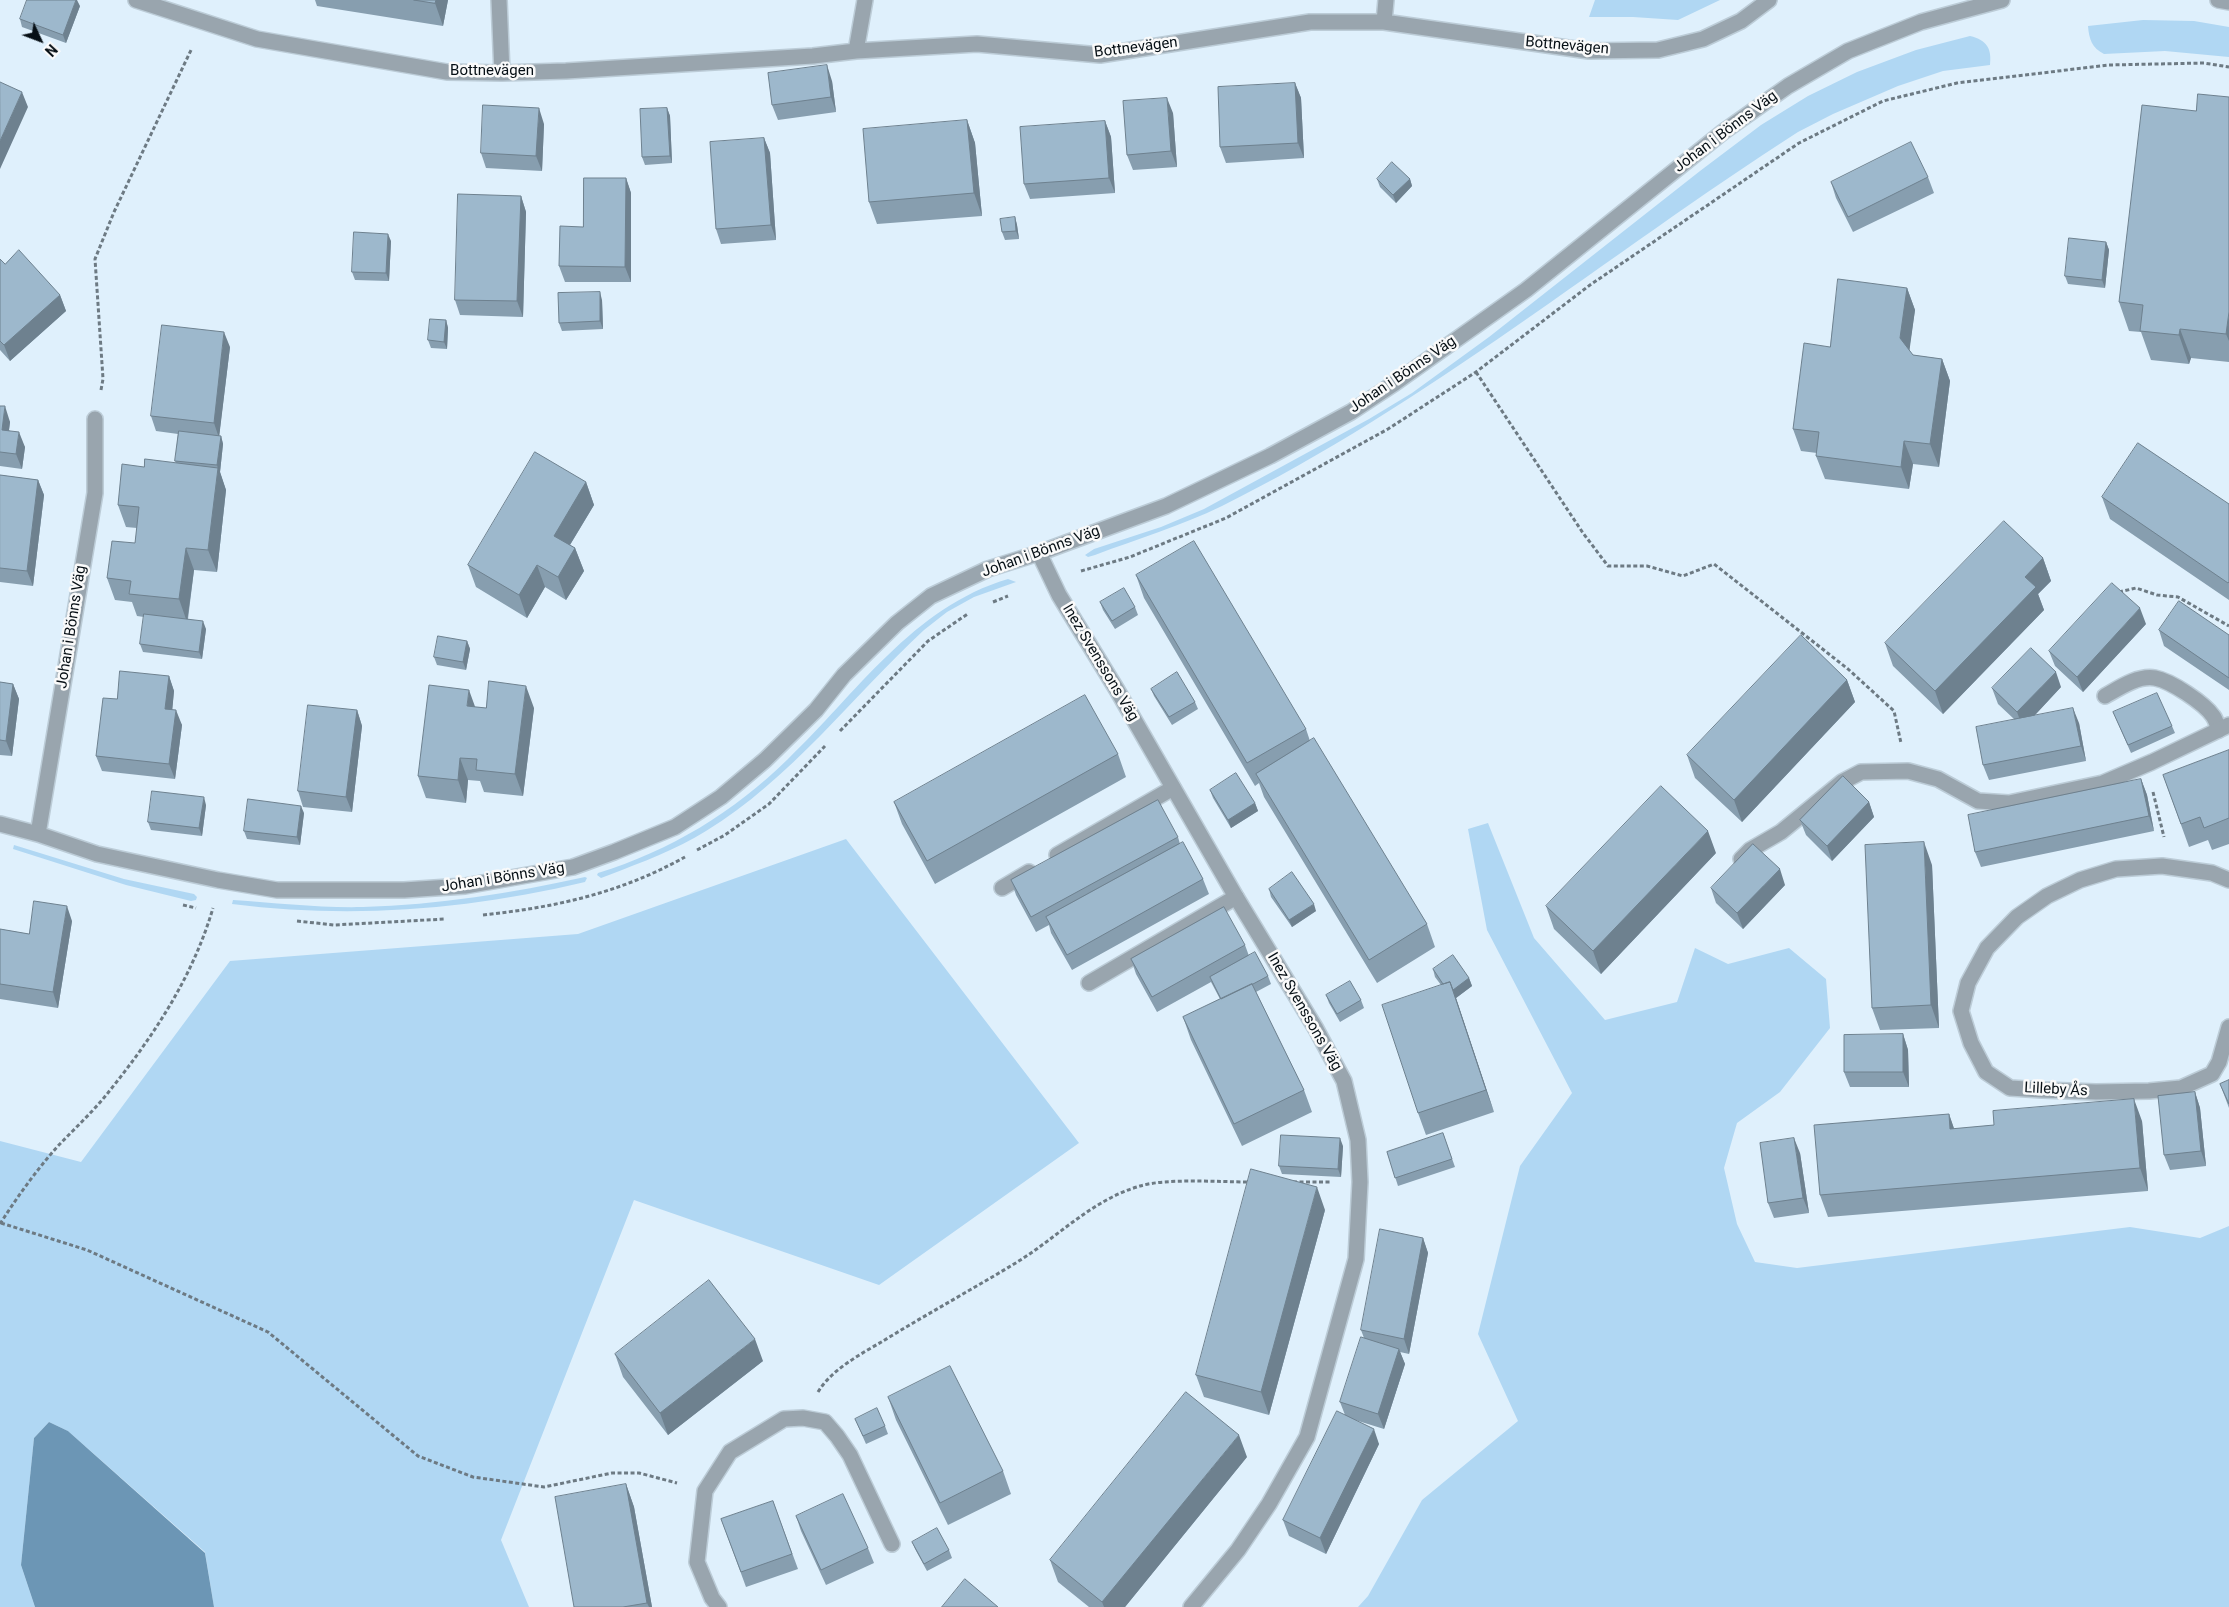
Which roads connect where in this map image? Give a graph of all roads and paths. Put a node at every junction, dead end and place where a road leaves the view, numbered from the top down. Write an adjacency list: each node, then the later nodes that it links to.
1 (136, 0): 9 (street, Bottnevägen)
2 (499, 0): 12 (street)
3 (865, 0): 11 (street)
4 (1386, 0): 10 (street)
5 (1769, 0): 10 (street, Bottnevägen)
6 (2002, 0): 15 (street, Johan i Bönns Väg)
7 (2218, 0): 8 (street)
8 (2229, 2)
9 (206, 21): 12 (street, Bottnevägen); 14 (path)
10 (1384, 22): 11 (street, Bottnevägen)
11 (856, 50): 12 (street, Bottnevägen)
12 (502, 73)
13 (1476, 372): 21 (path)
14 (95, 419): 24 (street, Johan i Bönns Väg)
15 (1039, 553): 22 (street, Inez Svenssons Väg); 27 (street, Johan i Bönns Väg)
16 (2115, 594): 17 (path)
17 (2229, 626)
18 (2105, 696): 19 (street)
19 (2224, 728): 20 (street)
20 (2146, 765): 21 (street); 25 (path)
21 (1908, 772): 26 (street)
22 (1173, 788): 29 (street); 30 (street, Inez Svenssons Väg)
23 (0, 824): 24 (street, Johan i Bönns Väg)
24 (38, 834): 27 (street, Johan i Bönns Väg)
25 (2171, 867): 28 (street, Lilleby Ås); 32 (street, Lilleby Ås)
26 (1729, 871)
27 (218, 880): 36 (path)
28 (2229, 880)
29 (1002, 888)
30 (1236, 897): 31 (street); 35 (street, Inez Svenssons Väg)
31 (1089, 983)
32 (2229, 1027)
33 (1256, 1182): 37 (path)
34 (1284, 1182): 35 (path)
35 (1360, 1182): 41 (street, Inez Svenssons Väg)
36 (0, 1223): 38 (path)
37 (803, 1418): 38 (street); 39 (street)
38 (705, 1491): 40 (street)
39 (892, 1544)
40 (720, 1607)
41 (1191, 1607)

